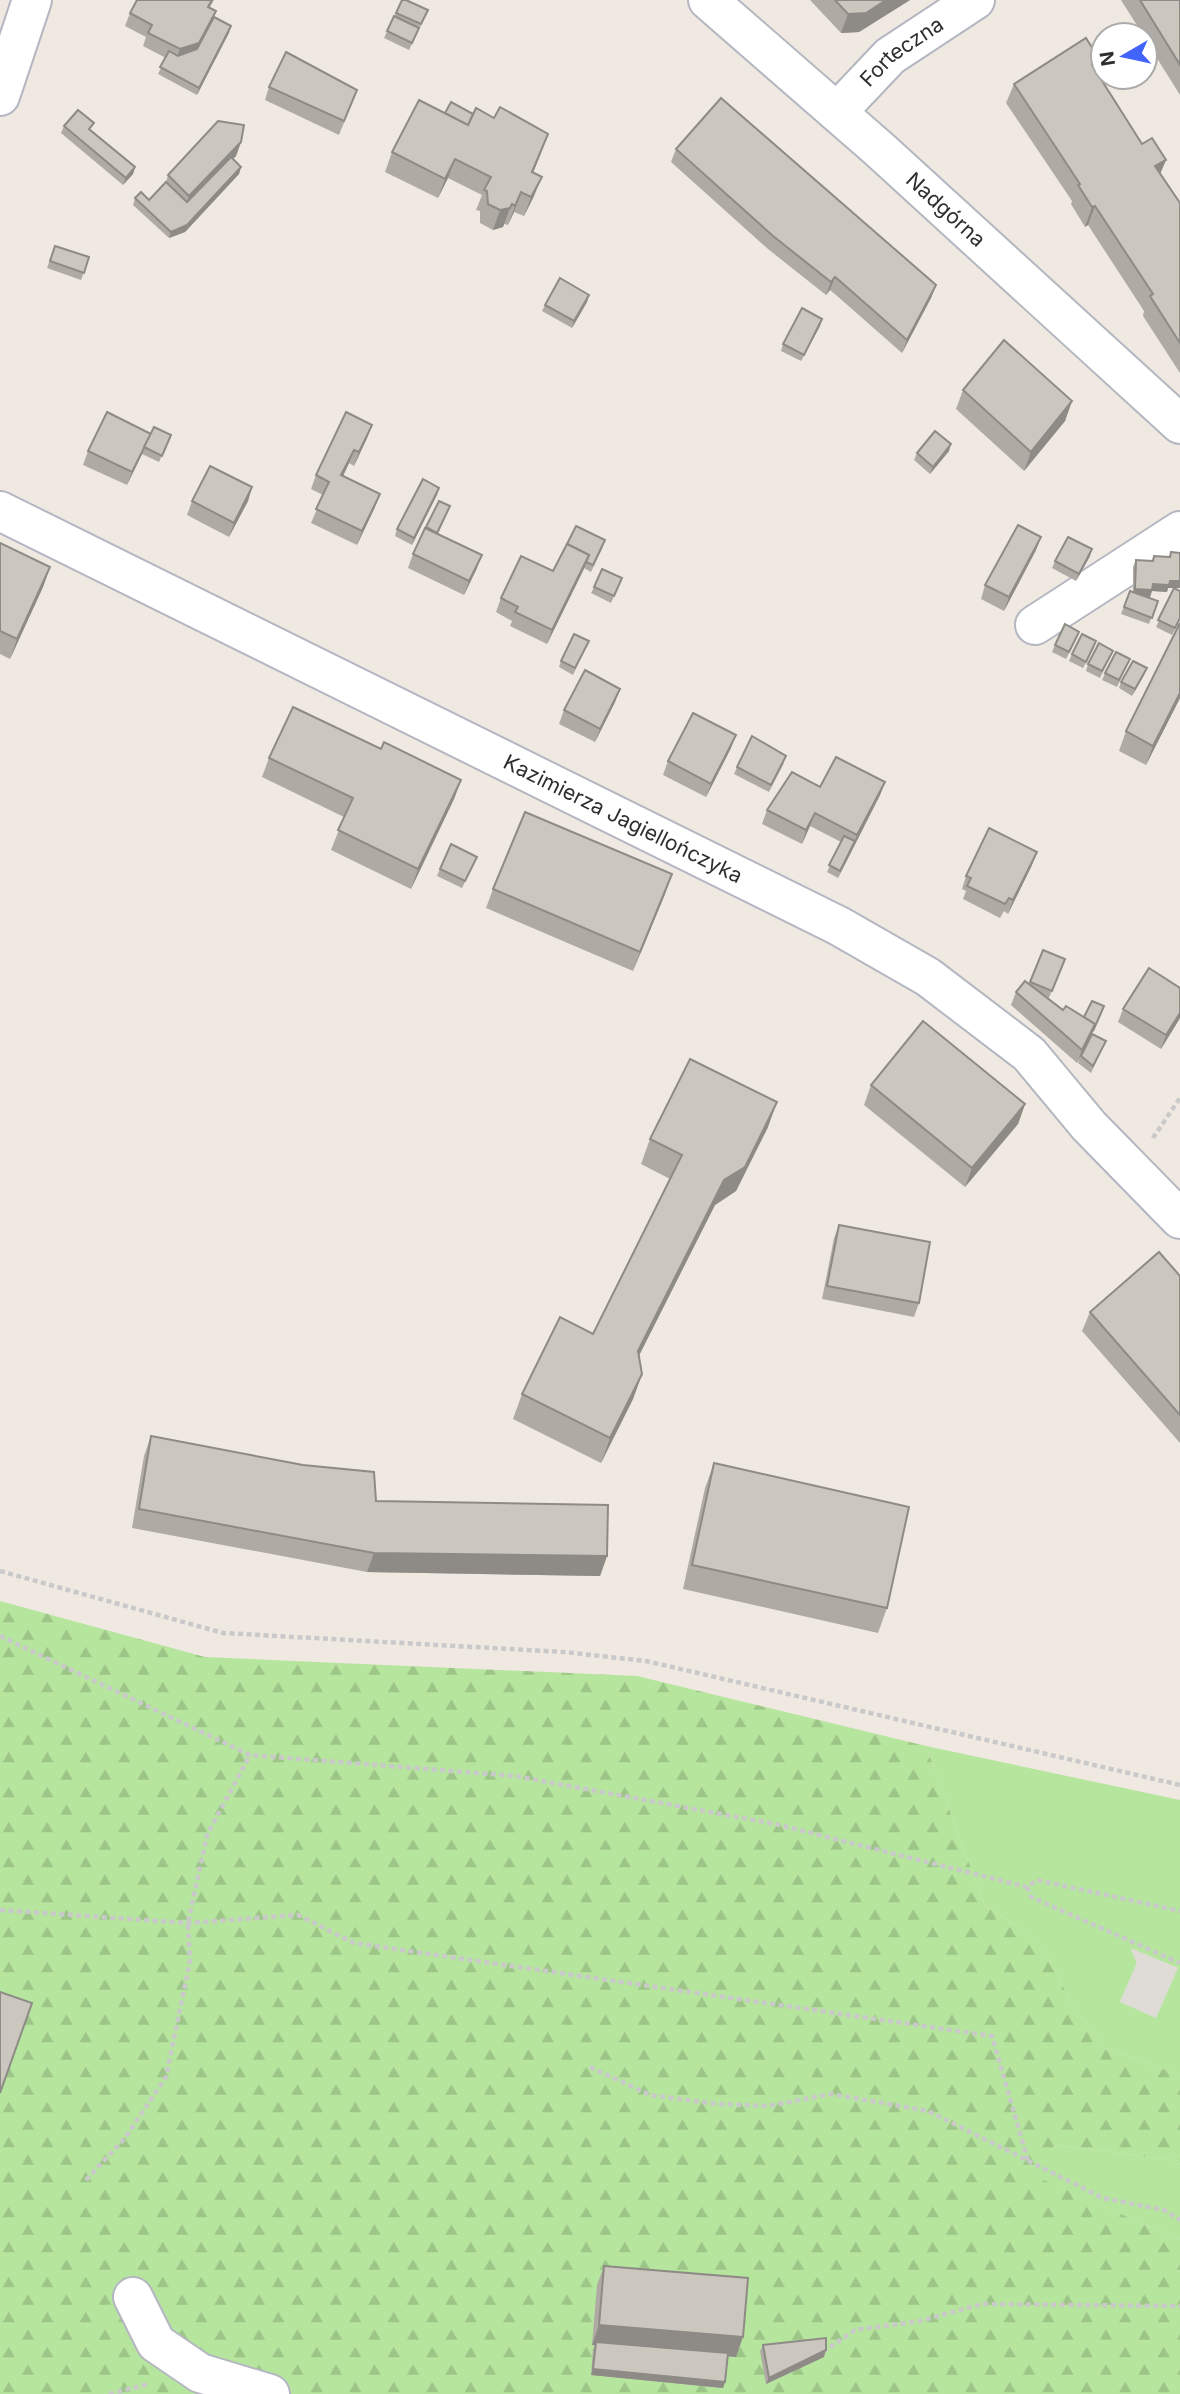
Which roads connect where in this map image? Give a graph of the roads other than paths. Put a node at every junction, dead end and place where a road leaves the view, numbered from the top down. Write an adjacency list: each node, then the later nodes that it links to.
1 (32, 0): 4 (street)
2 (708, 0): 5 (street, Nadgórna)
3 (975, 0): 5 (street, Forteczna)
4 (0, 96)
5 (837, 112): 6 (street, Nadgórna)
6 (1180, 424)
7 (0, 511): 10 (street, Kazimierza Jagiellończyka)
8 (1180, 531): 9 (street)
9 (1035, 625)
10 (1180, 1219)
11 (133, 2297): 12 (street)
12 (270, 2394)

